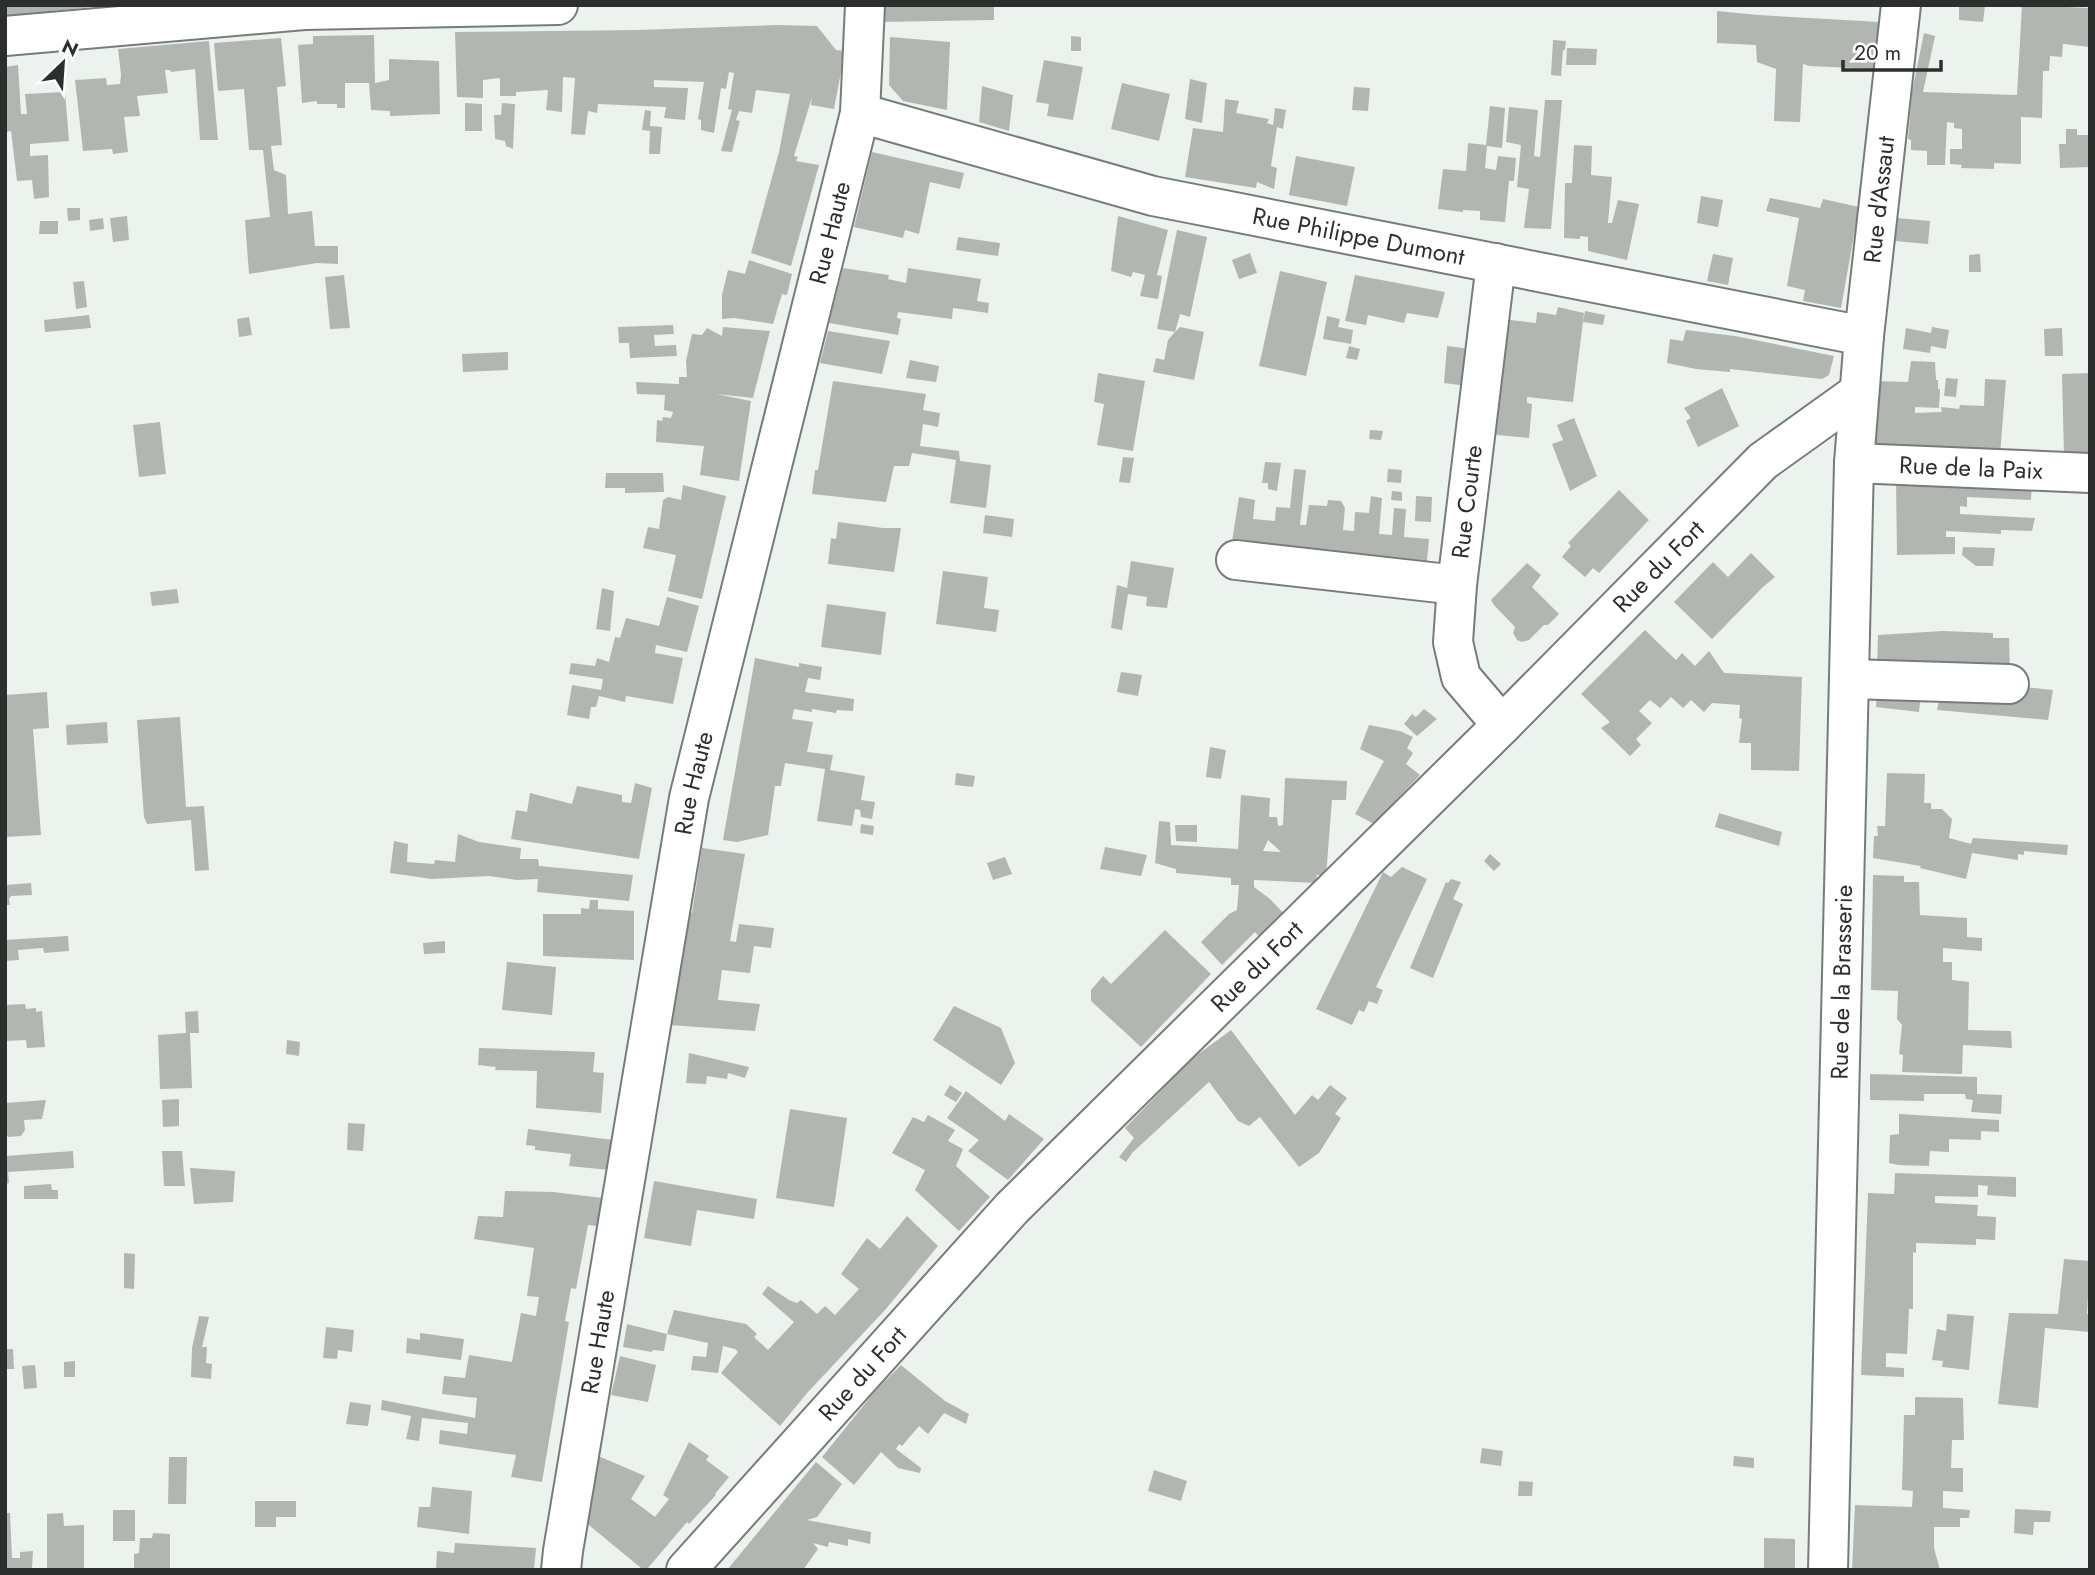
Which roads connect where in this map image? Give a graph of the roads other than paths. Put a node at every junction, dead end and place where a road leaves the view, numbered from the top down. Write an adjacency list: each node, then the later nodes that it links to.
1 (558, 5): 4 (street)
2 (865, 5): 5 (street, Rue Haute)
3 (1901, 5): 7 (street, Rue d'Assaut)
4 (5, 36)
5 (860, 113): 6 (street, Rue Philippe Dumont); 16 (street, Rue Haute)
6 (1496, 263): 7 (street, Rue Philippe Dumont); 12 (street, Rue Courte)
7 (1864, 336): 8 (street, Rue d'Assaut)
8 (1858, 393): 9 (street, Rue de la Brasserie); 15 (street, Rue du Fort)
9 (1854, 463): 10 (street, Rue de la Paix); 13 (street, Rue de la Brasserie)
10 (2090, 473)
11 (1236, 560): 12 (street)
12 (1457, 585): 15 (street, Rue Courte)
13 (1850, 680): 14 (street); 18 (street, Rue de la Brasserie)
14 (2009, 684)
15 (1502, 725): 17 (street, Rue du Fort)
16 (561, 1570)
17 (686, 1570)
18 (1828, 1570)

